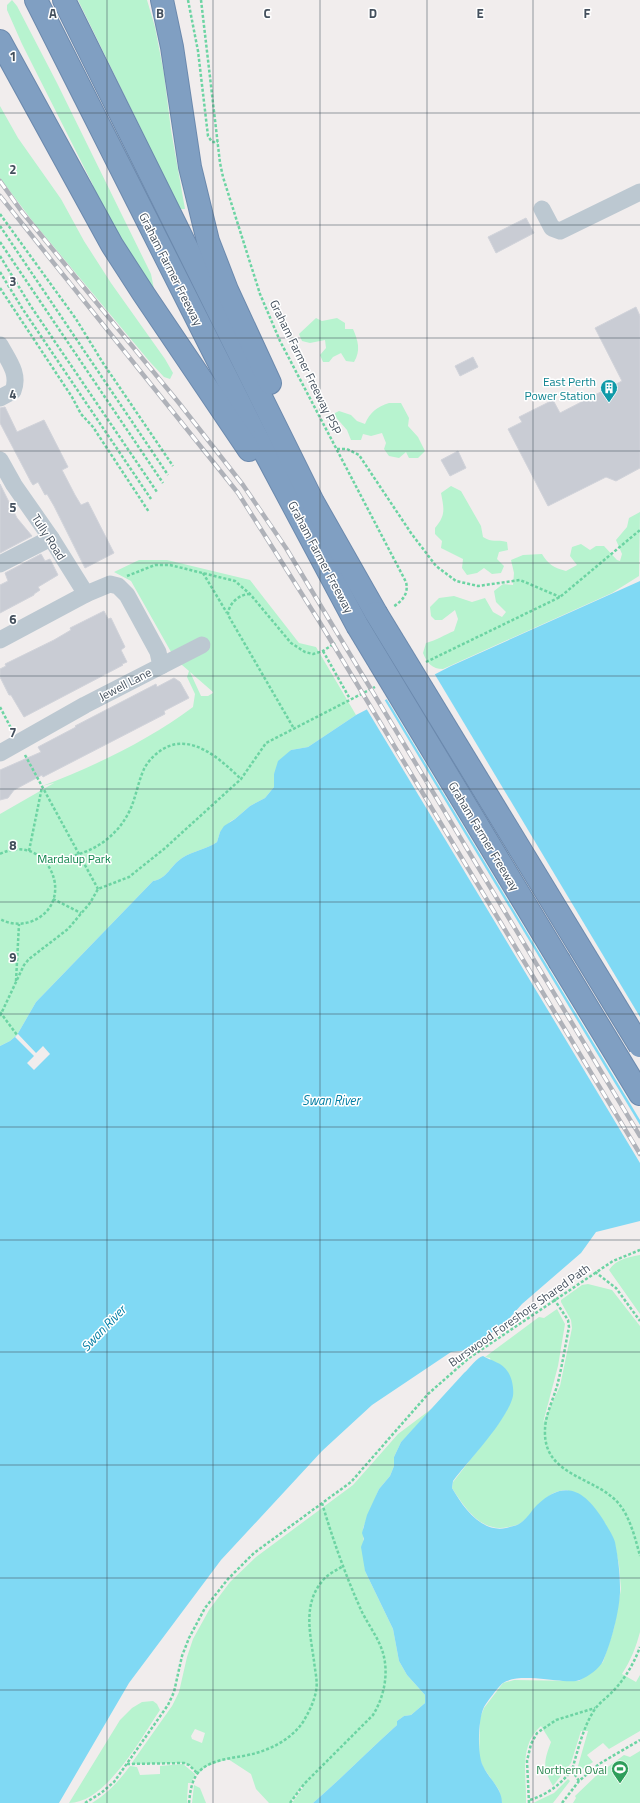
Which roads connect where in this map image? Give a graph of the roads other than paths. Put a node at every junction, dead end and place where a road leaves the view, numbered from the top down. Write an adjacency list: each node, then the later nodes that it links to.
1 (36, 0): 16 (highway, Graham Farmer Freeway)
2 (64, 0): 15 (highway, Graham Farmer Freeway)
3 (162, 0): 15 (highway)
4 (0, 41): 6 (highway)
5 (0, 69): 6 (highway)
6 (60, 150): 16 (highway)
7 (640, 192): 8 (street)
8 (542, 209)
9 (0, 345): 10 (street)
10 (0, 398)
11 (0, 460): 12 (street, Tully Road)
12 (51, 538): 13 (street); 14 (street, Tully Road)
13 (0, 564)
14 (86, 594): 17 (street); 19 (street, Jewell Lane)
15 (385, 610): 21 (highway, Graham Farmer Freeway, bridge)
16 (357, 625): 22 (highway, Graham Farmer Freeway, bridge)
17 (0, 640)
18 (202, 646): 19 (street)
19 (161, 666): 20 (street, Jewell Lane)
20 (0, 753)
21 (640, 1046)
22 (640, 1094)

